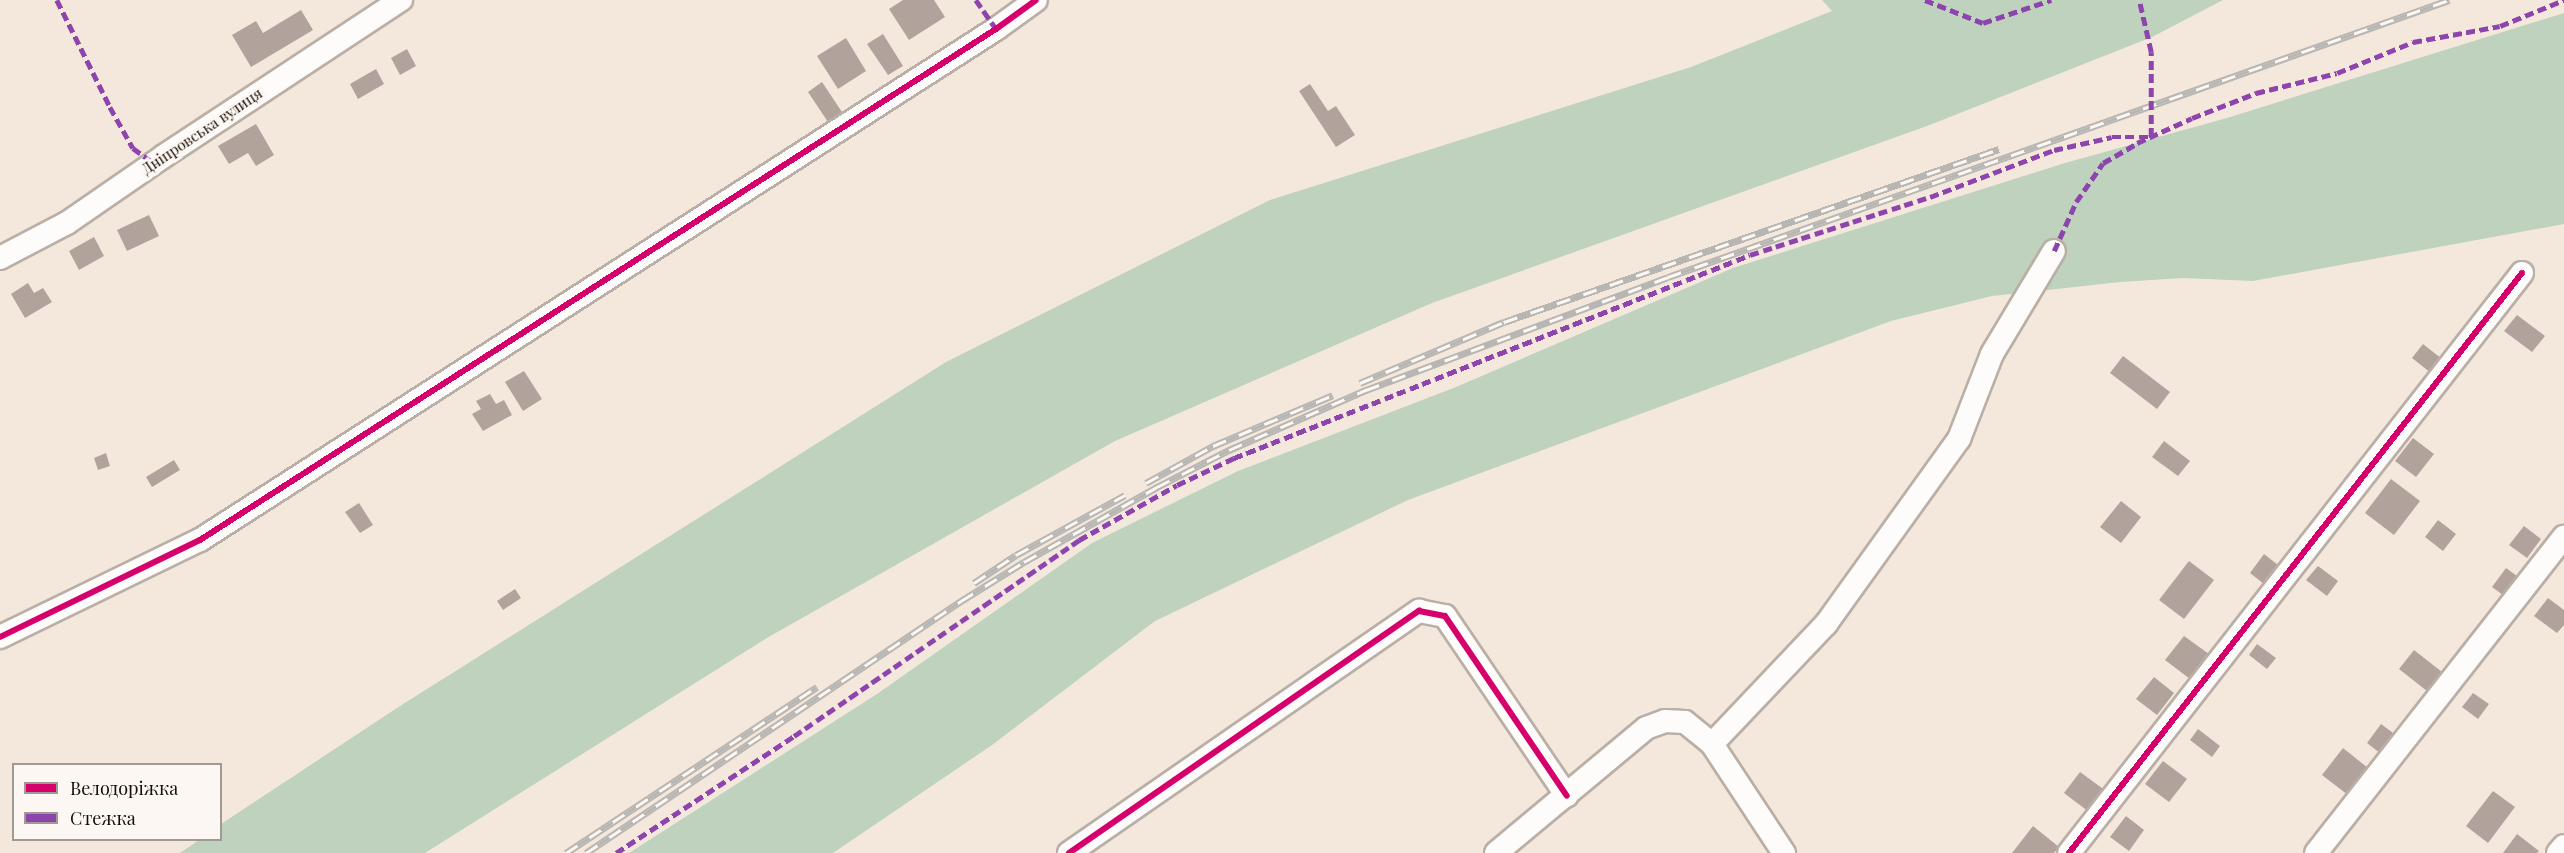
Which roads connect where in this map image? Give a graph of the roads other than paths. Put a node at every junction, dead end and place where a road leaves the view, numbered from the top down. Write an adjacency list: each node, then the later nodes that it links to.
1 (401, 0): 4 (street, Дніпровська вулиця)
2 (1036, 0): 7 (street)
3 (2055, 250): 8 (street)
4 (0, 258)
5 (2522, 273): 14 (street)
6 (2564, 537): 15 (street)
7 (0, 637)
8 (1712, 744): 9 (street); 13 (street)
9 (1567, 796): 11 (street); 12 (street)
10 (2564, 846): 16 (street)
11 (1069, 853)
12 (1496, 853)
13 (1784, 853)
14 (2069, 853)
15 (2316, 853)
16 (2558, 853)

